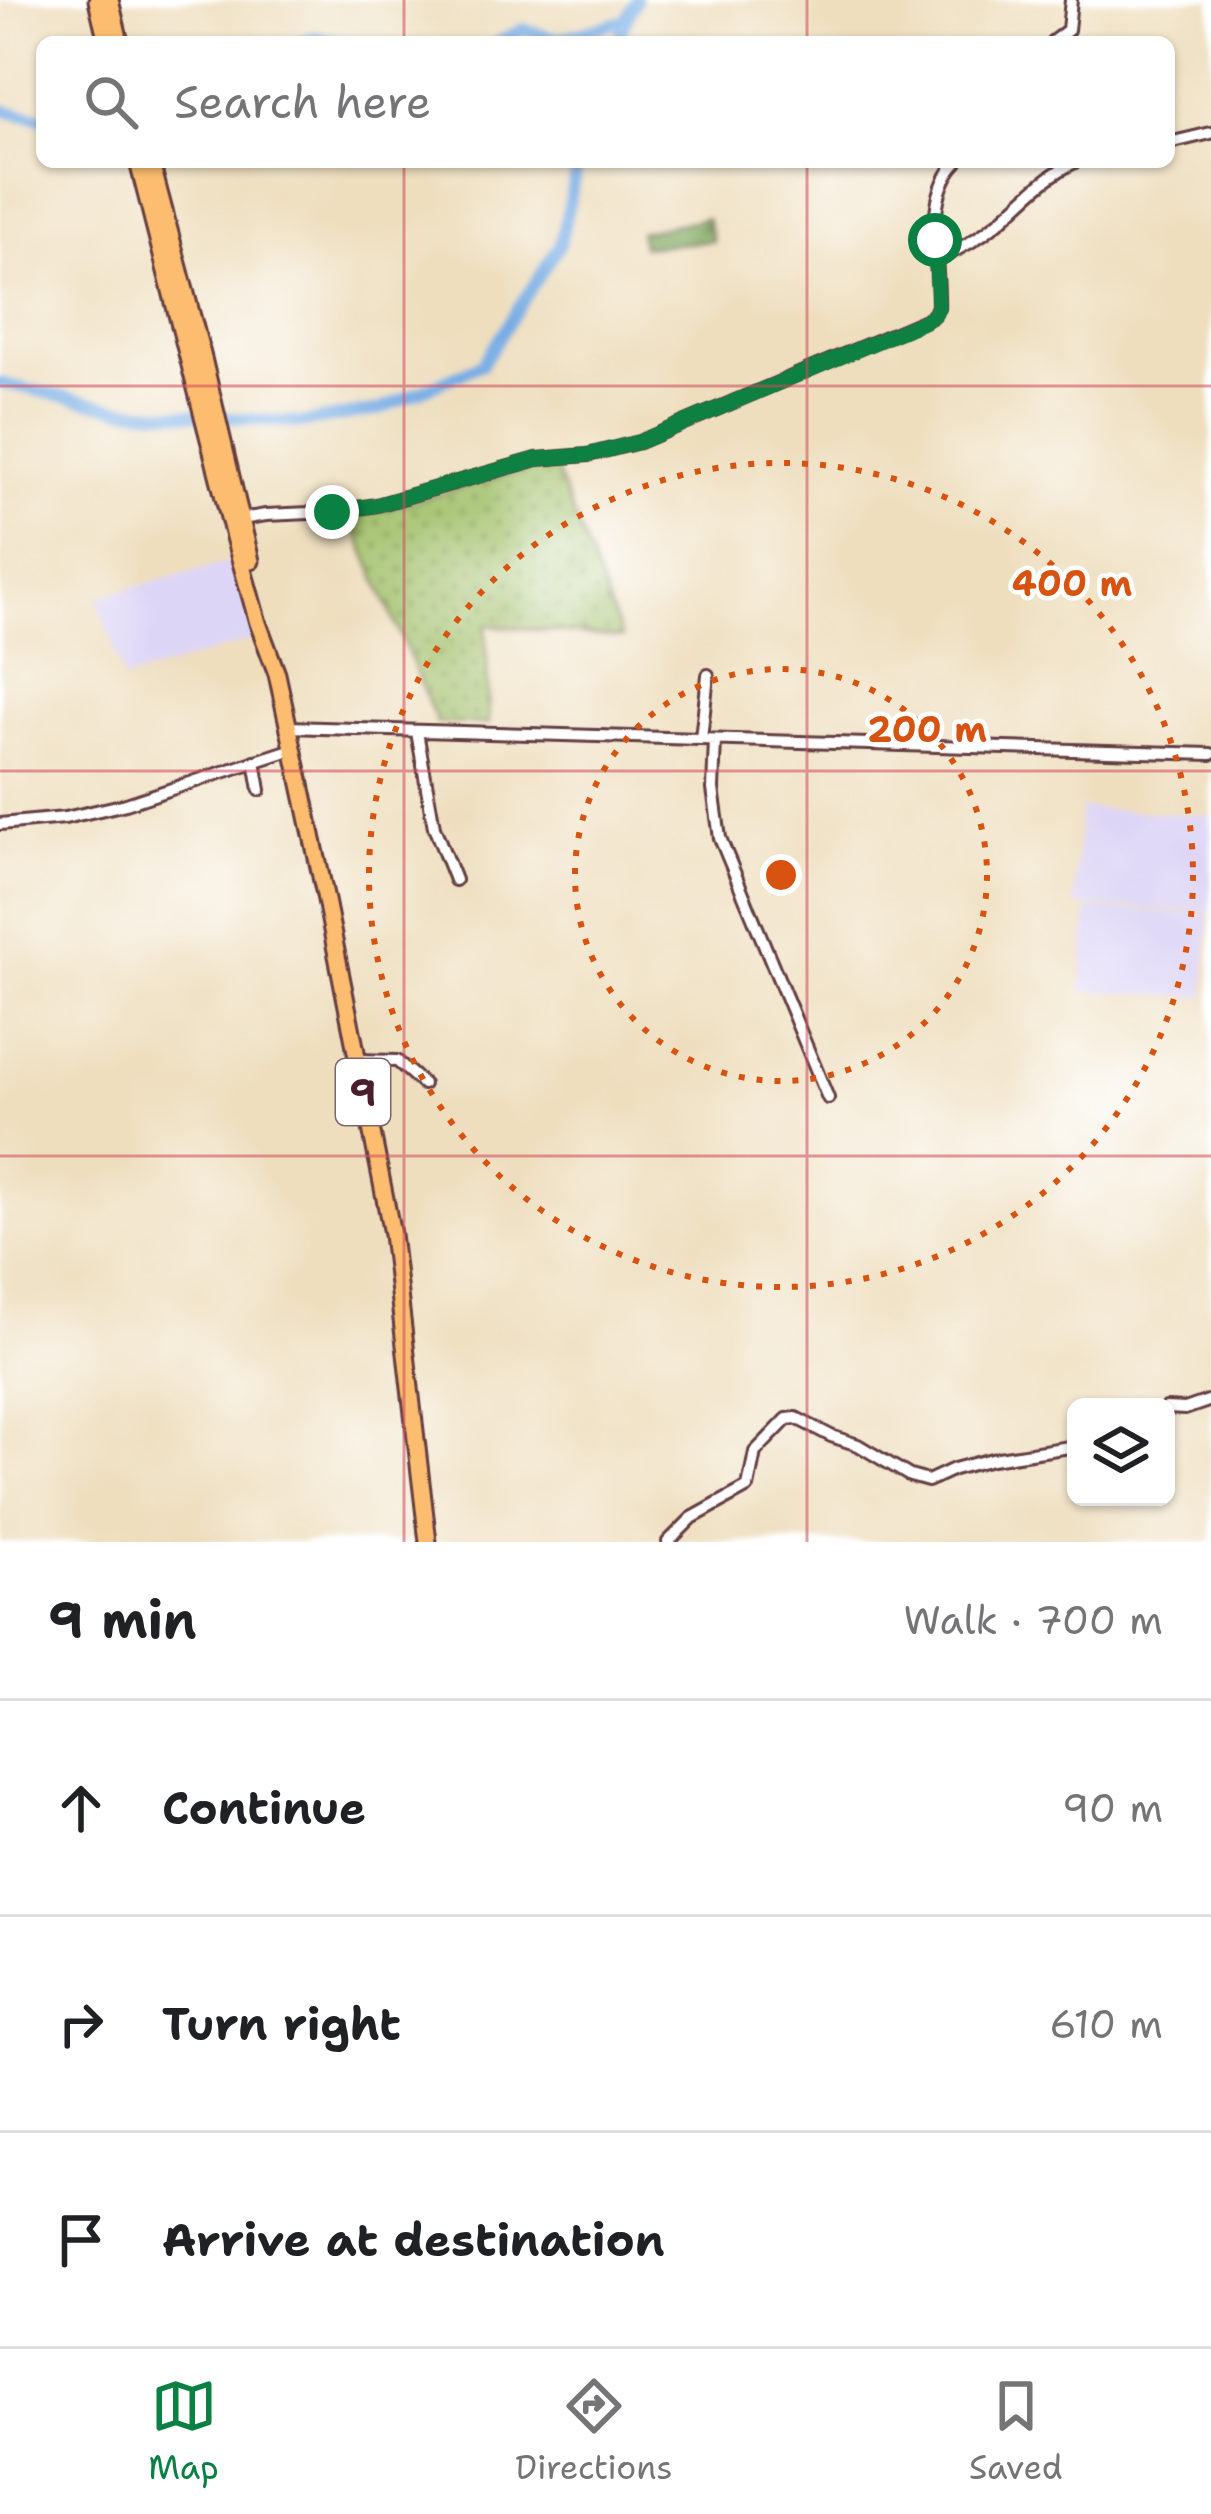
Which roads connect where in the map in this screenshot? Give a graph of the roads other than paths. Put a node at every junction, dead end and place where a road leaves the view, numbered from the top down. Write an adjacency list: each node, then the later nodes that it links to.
1 (97, 0): 4 (highway)
2 (110, 0): 5 (highway)
3 (1071, 0): 6 (street)
4 (105, 36)
5 (119, 36)
6 (1060, 36)
7 (1211, 133): 8 (street)
8 (1175, 142)
9 (142, 168): 13 (highway, 9)
10 (151, 168): 13 (highway, 9)
11 (952, 168): 14 (street)
12 (1065, 168): 14 (street)
13 (150, 182): 15 (highway, 9)
14 (934, 260): 15 (street)
15 (236, 513): 17 (highway, 9)
16 (708, 675): 19 (street)
17 (288, 727): 18 (street); 20 (highway, 9)
18 (417, 732): 19 (street); 25 (street)
19 (708, 740): 21 (street); 28 (street)
20 (293, 749): 22 (street); 26 (highway, 9)
21 (1211, 754)
22 (255, 761): 23 (street); 24 (street)
23 (260, 790)
24 (0, 824)
25 (454, 880)
26 (357, 1060): 27 (street); 32 (highway, 9)
27 (423, 1084)
28 (829, 1098)
29 (1211, 1400): 30 (street)
30 (1175, 1408)
31 (1067, 1447): 33 (street)
32 (428, 1542)
33 (668, 1542)

